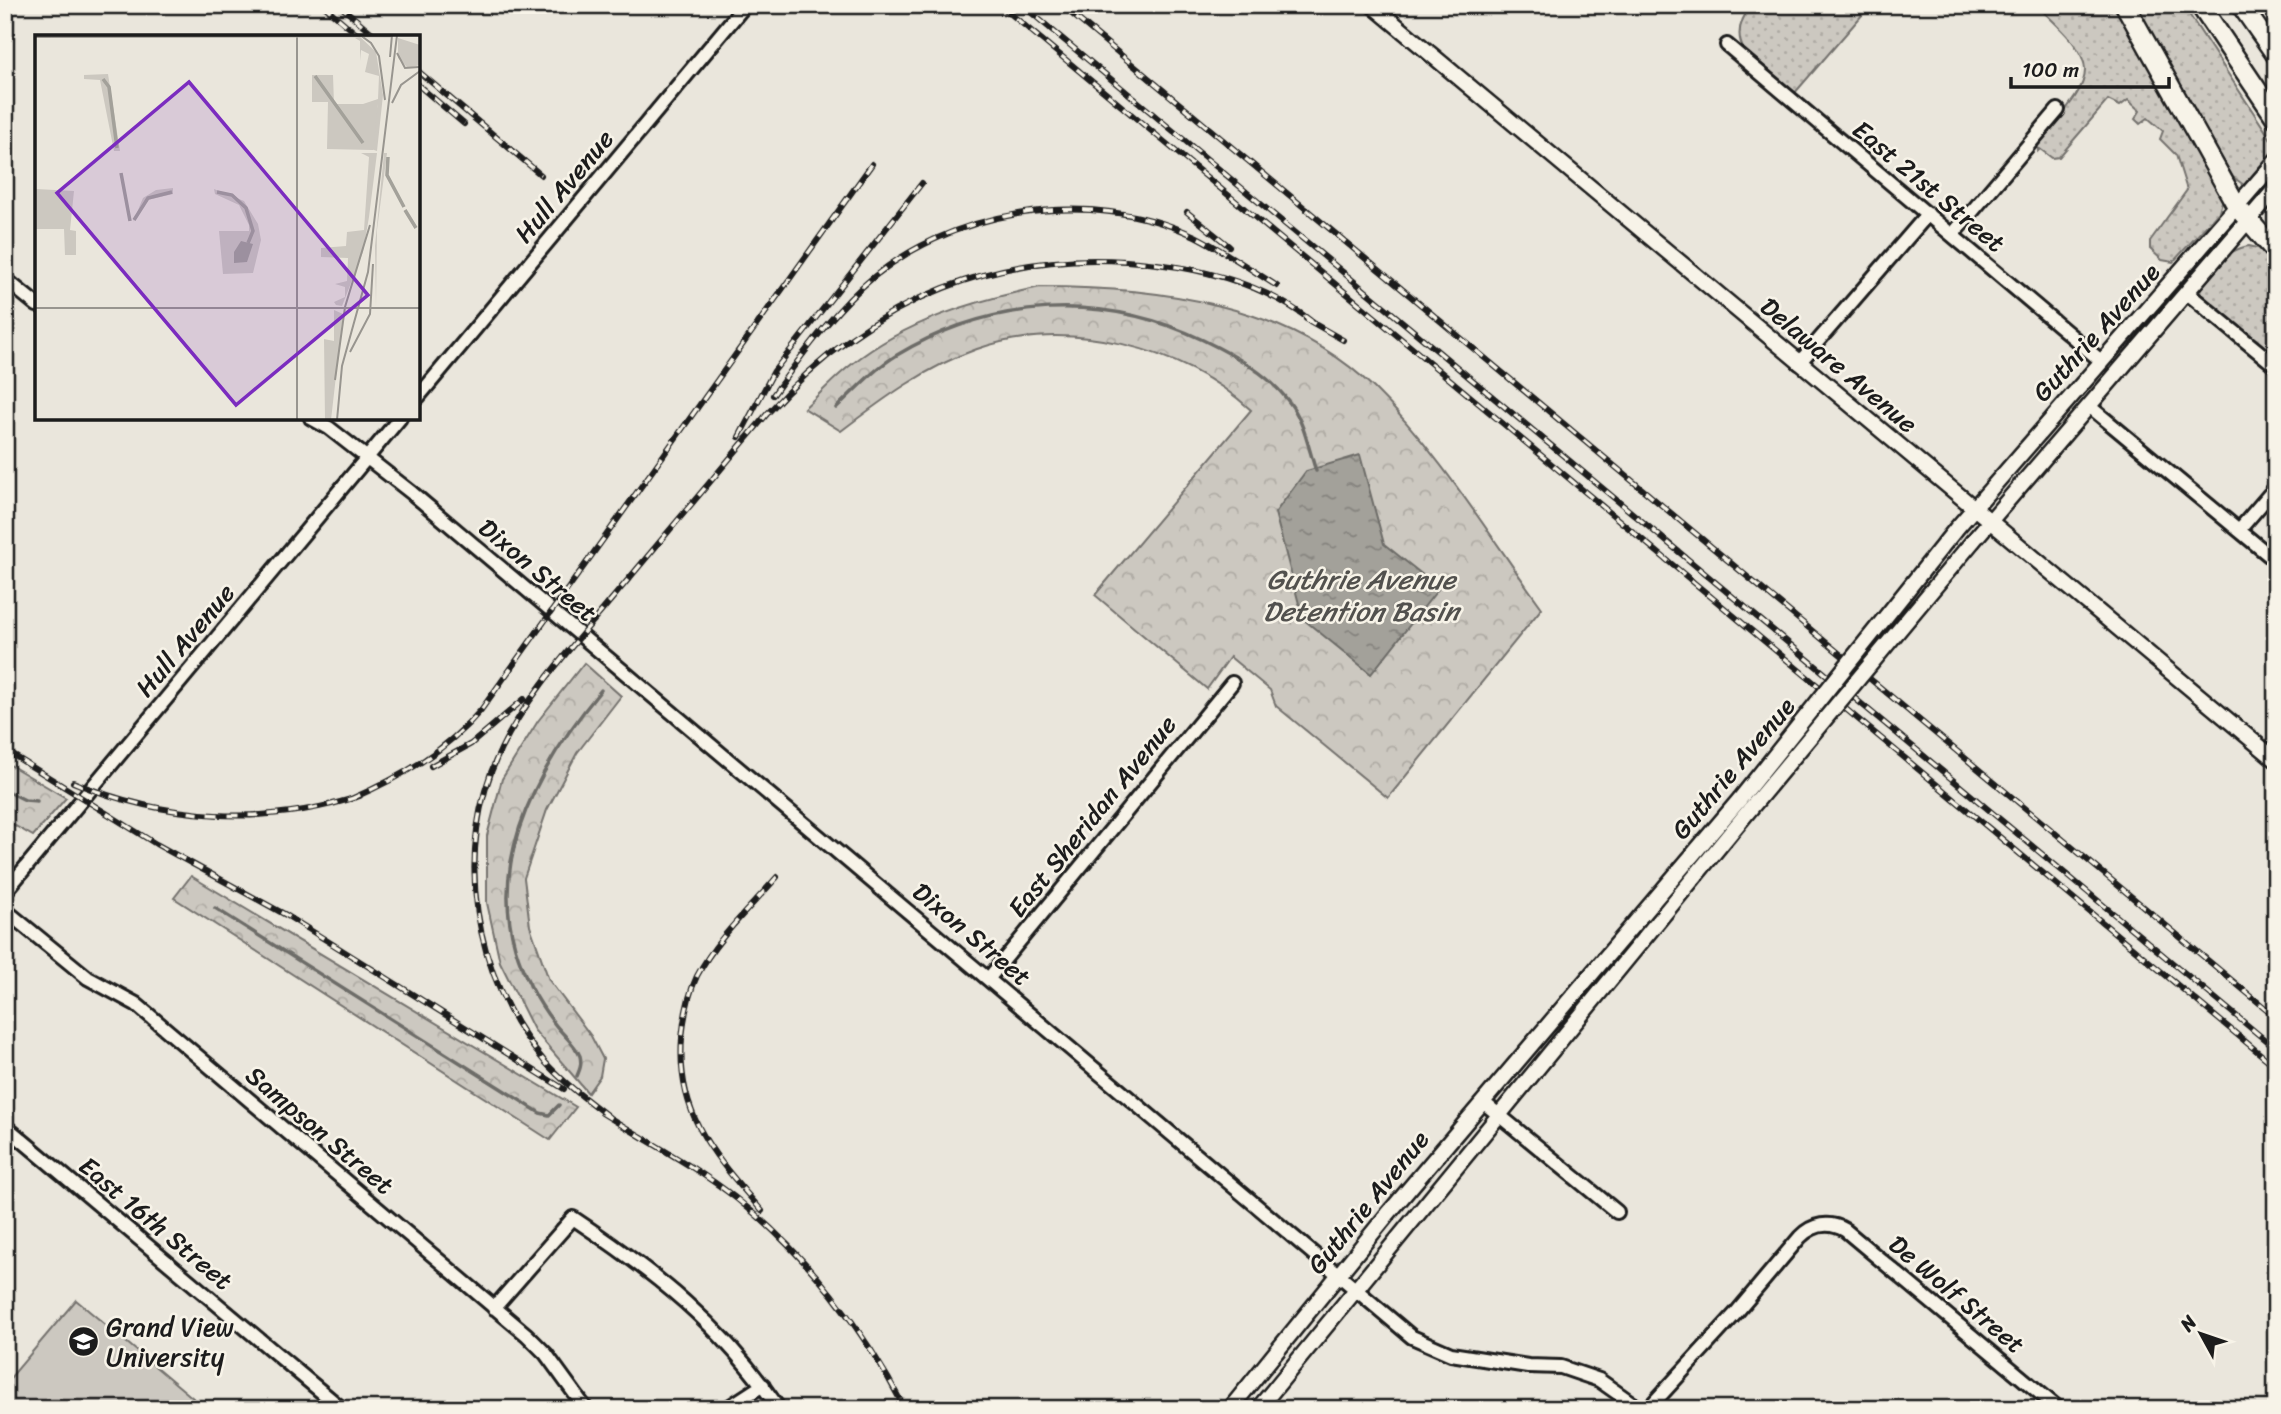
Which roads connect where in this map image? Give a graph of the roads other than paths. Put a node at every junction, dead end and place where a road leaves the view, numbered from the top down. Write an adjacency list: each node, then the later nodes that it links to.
1 (745, 5): 22 (street, Hull Avenue)
2 (1372, 5): 20 (main road, Delaware Avenue)
3 (2125, 5): 13 (highway)
4 (2200, 5): 9 (highway)
5 (2241, 5): 7 (highway)
6 (1727, 46): 12 (street, East 21st Street)
7 (2276, 55)
8 (2058, 110): 14 (street)
9 (2274, 115)
10 (2276, 161): 13 (main road, Guthrie Avenue)
11 (2276, 188): 13 (main road, Guthrie Avenue)
12 (1928, 214): 14 (street, East 21st Street); 20 (street)
13 (2243, 215): 15 (highway); 17 (main road, Guthrie Avenue); 19 (main road, Guthrie Avenue)
14 (1953, 234): 19 (street, East 21st Street)
15 (2276, 252)
16 (5, 279): 18 (street)
17 (2186, 292): 21 (street); 23 (main road, Guthrie Avenue)
18 (35, 304)
19 (2101, 361): 28 (main road, Guthrie Avenue)
20 (1799, 363): 28 (main road, Delaware Avenue)
21 (2276, 366)
22 (420, 395)
23 (2090, 406): 29 (main road, Guthrie Avenue); 30 (street)
24 (315, 420): 26 (street, Dixon Street)
25 (398, 420): 26 (street, Hull Avenue)
26 (368, 458): 35 (street, Hull Avenue); 37 (street, Dixon Street)
27 (2276, 486): 30 (street)
28 (1973, 508): 29 (main road, Delaware Avenue); 34 (main road, Guthrie Avenue, bridge)
29 (1989, 522): 33 (main road, Delaware Avenue); 34 (main road, Guthrie Avenue, bridge)
30 (2239, 530): 31 (street)
31 (2276, 561)
32 (1232, 682): 37 (street, East Sheridan Avenue)
33 (2276, 760)
34 (1745, 804): 38 (main road, Guthrie Avenue); 39 (main road, Guthrie Avenue)
35 (5, 892)
36 (5, 910): 44 (street, Sampson Street)
37 (989, 978): 42 (street, Dixon Street)
38 (1483, 1102): 39 (street); 42 (main road, Guthrie Avenue)
39 (1500, 1116): 41 (street); 43 (main road, Guthrie Avenue)
40 (5, 1126): 46 (street, East 16th Street)
41 (1616, 1212)
42 (1340, 1276): 43 (street, Dixon Street); 50 (main road, Guthrie Avenue)
43 (1356, 1290): 51 (main road, Guthrie Avenue); 52 (street, Dixon Street)
44 (494, 1308): 45 (street); 47 (street, Sampson Street)
45 (763, 1385): 48 (street); 49 (street)
46 (342, 1409)
47 (586, 1409)
48 (726, 1409)
49 (779, 1409)
50 (1230, 1409)
51 (1258, 1409)
52 (1640, 1409)
53 (1648, 1409): 54 (street, De Wolf Street)
54 (2059, 1409)

